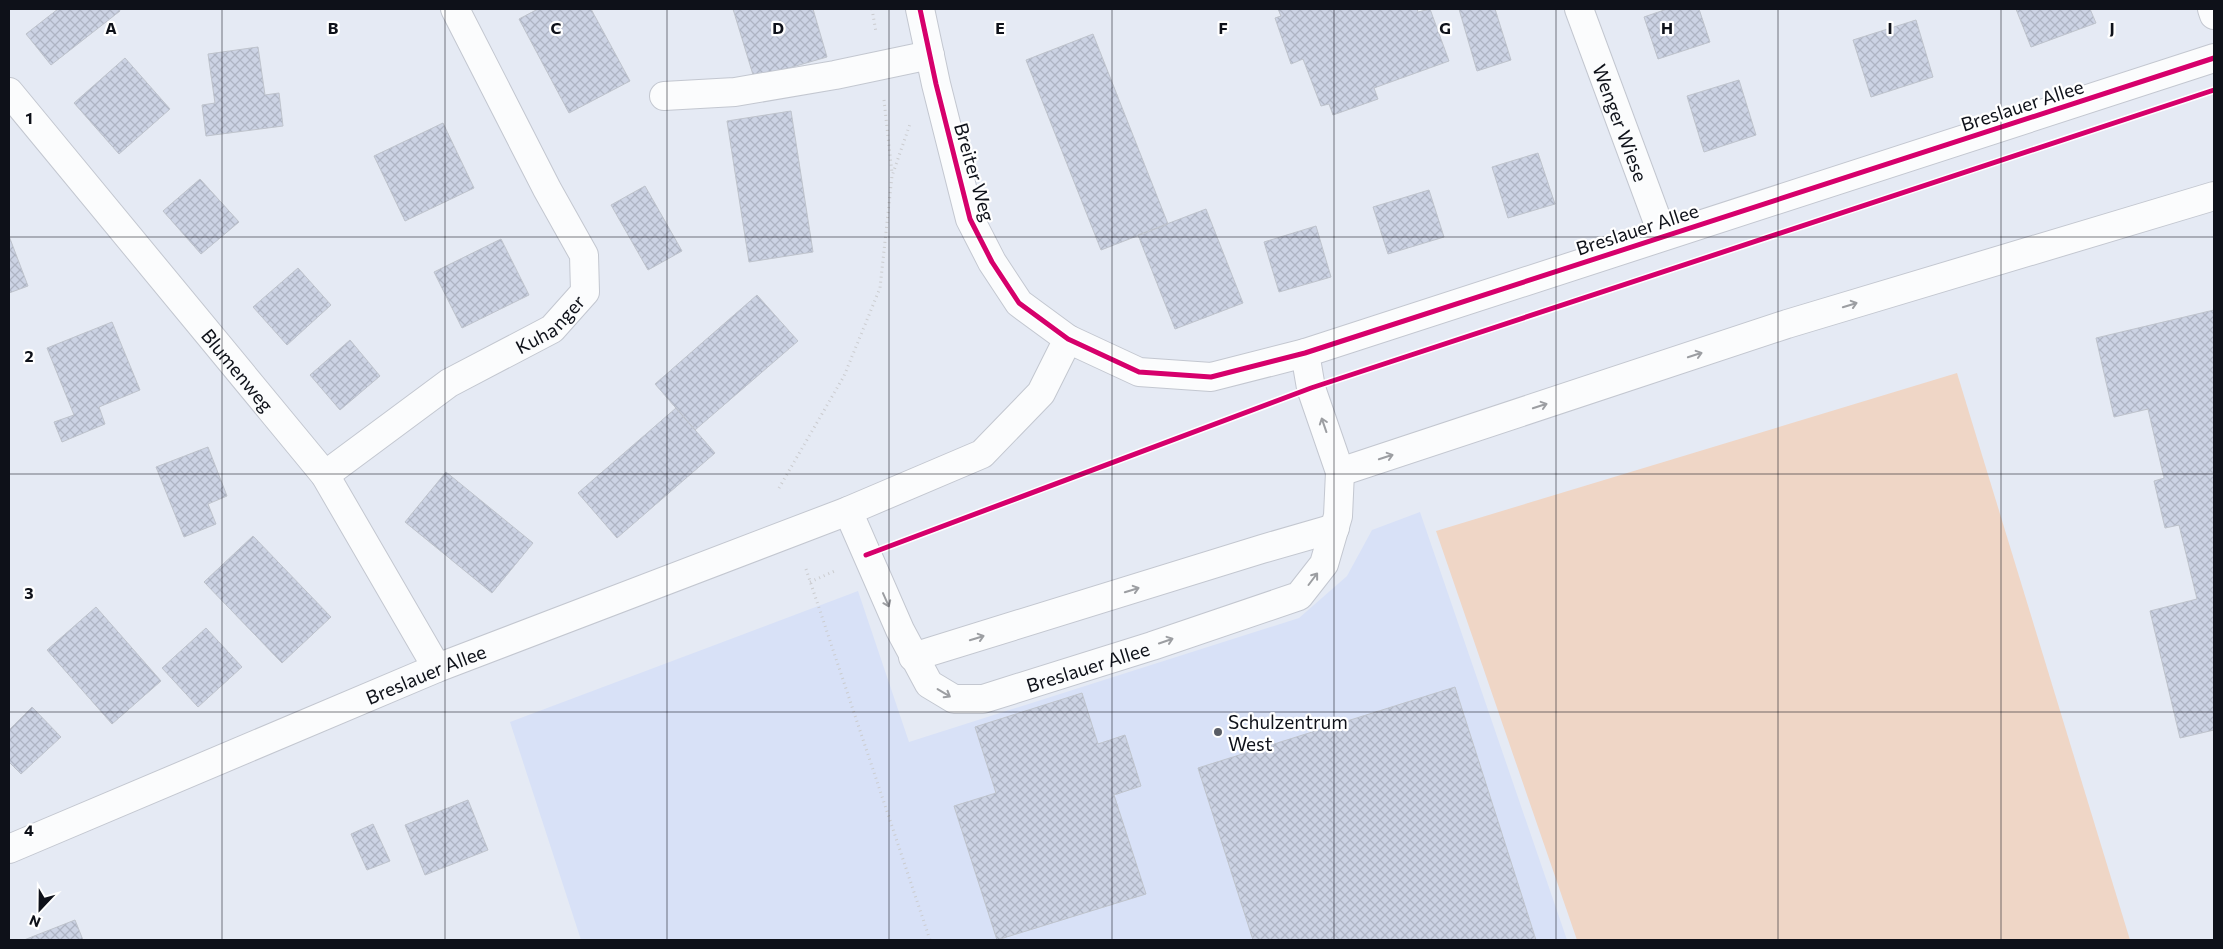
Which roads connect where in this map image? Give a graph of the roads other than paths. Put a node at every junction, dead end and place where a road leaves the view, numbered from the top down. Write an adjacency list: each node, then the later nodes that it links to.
1 (455, 9): 15 (street, Kuhanger)
2 (920, 9): 6 (street, Breiter Weg)
3 (1579, 9): 11 (street, Wenger Wiese)
4 (2212, 9): 5 (street)
5 (2214, 15)
6 (930, 55): 9 (street); 12 (street, Breiter Weg)
7 (2214, 58): 11 (street, Breslauer Allee)
8 (9, 92): 15 (street, Blumenweg)
9 (664, 96)
10 (2214, 196): 14 (street, one-way to 10)
11 (1663, 236): 13 (street, Breslauer Allee)
12 (1068, 339): 13 (street, Breslauer Allee); 16 (street, Breslauer Allee)
13 (1305, 353): 14 (street, Breslauer Allee, one-way to 13)
14 (1340, 472): 17 (street, Breslauer Allee)
15 (325, 475): 19 (street, Blumenweg)
16 (848, 511): 18 (street, Breslauer Allee, one-way to 18); 19 (street, Breslauer Allee)
17 (1335, 528): 18 (street, one-way to 17); 18 (street, Breslauer Allee, one-way to 17)
18 (913, 657)
19 (437, 668): 20 (street, Breslauer Allee)
20 (9, 849)

